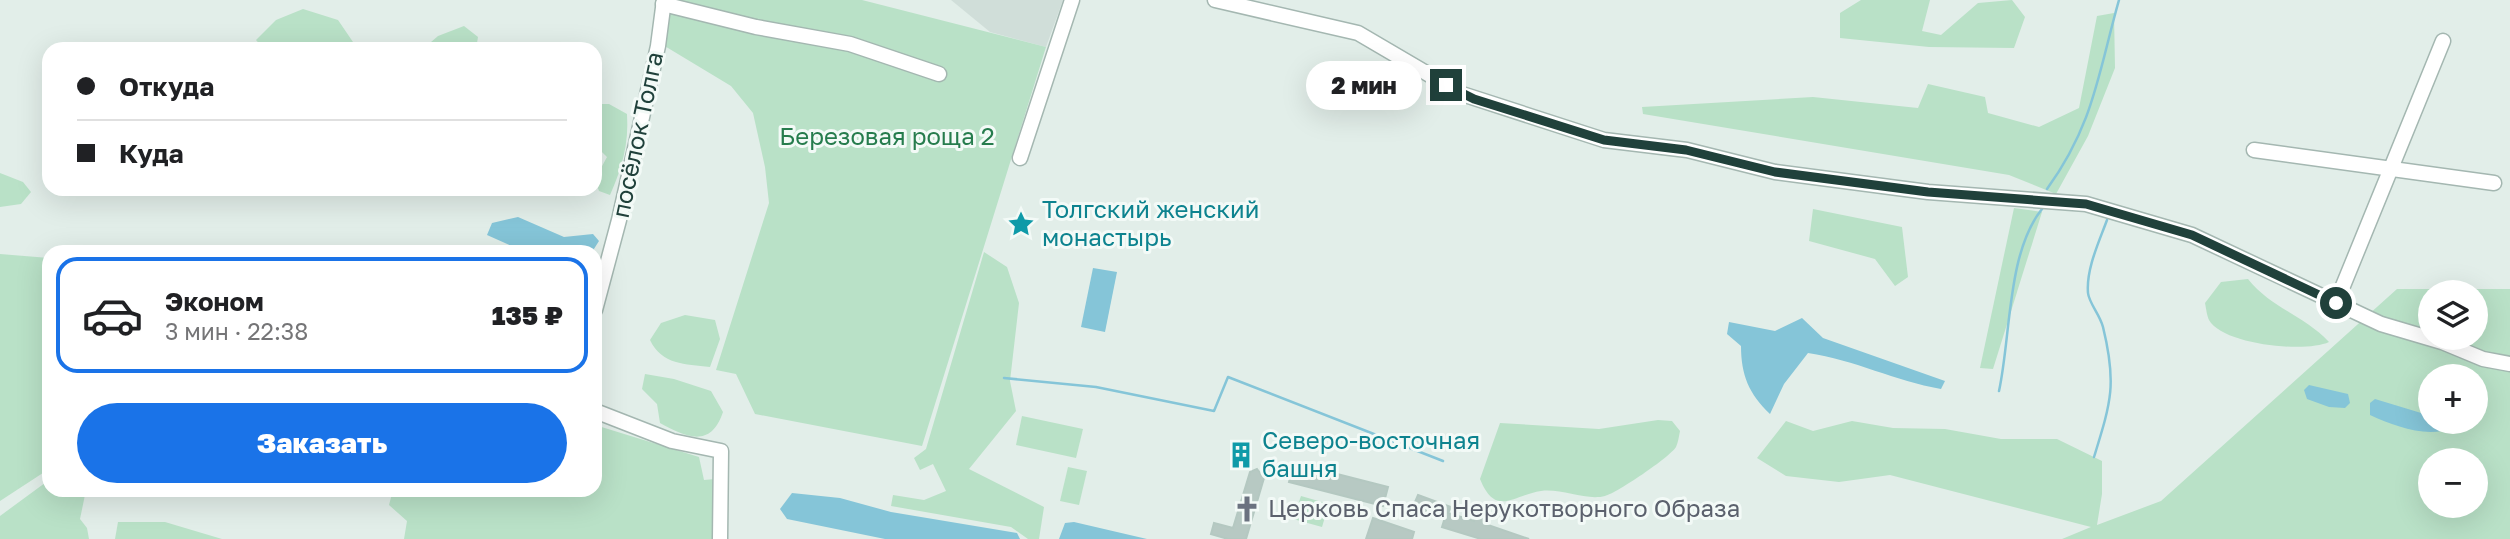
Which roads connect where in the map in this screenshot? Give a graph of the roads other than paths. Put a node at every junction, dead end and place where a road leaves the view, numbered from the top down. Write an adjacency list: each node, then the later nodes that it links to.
1 (1072, 0): 7 (street)
2 (1215, 0): 11 (street)
3 (663, 2): 5 (street); 10 (street, посёлок Толга)
4 (2443, 41): 8 (street)
5 (939, 74)
6 (2254, 150): 8 (street)
7 (1020, 158)
8 (2391, 168): 9 (street); 11 (street)
9 (2494, 183)
10 (602, 284)
11 (2336, 303): 12 (street)
12 (2510, 364)
13 (602, 414): 14 (street)
14 (720, 539)

